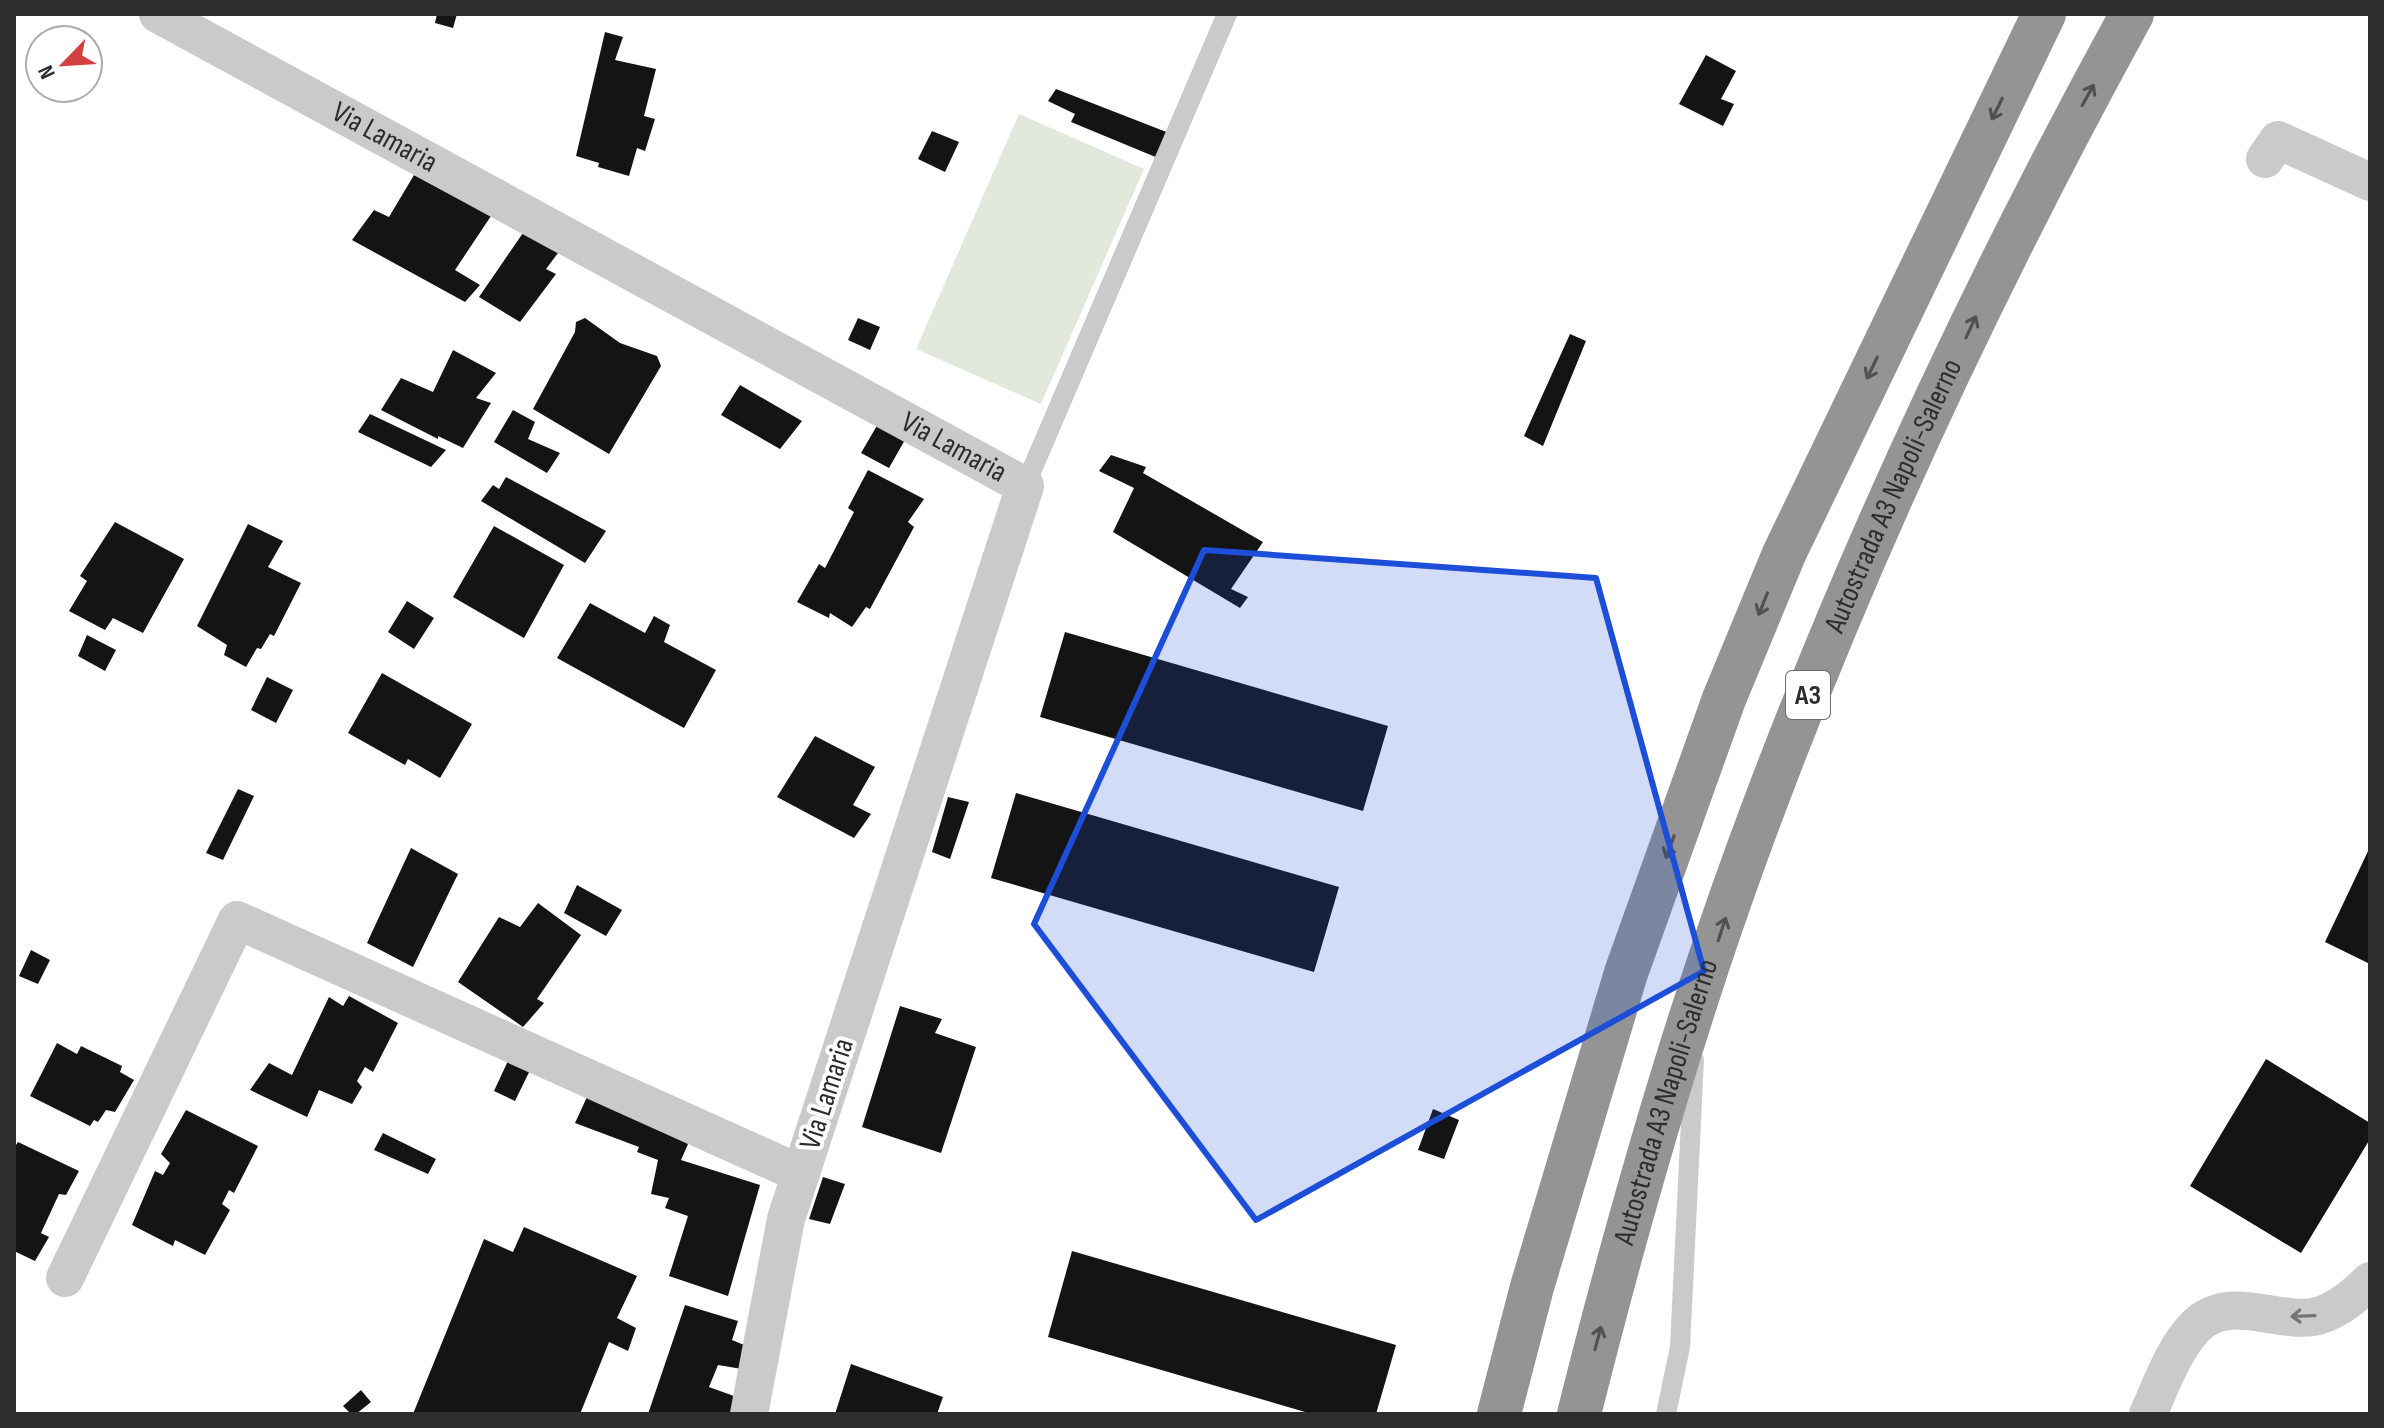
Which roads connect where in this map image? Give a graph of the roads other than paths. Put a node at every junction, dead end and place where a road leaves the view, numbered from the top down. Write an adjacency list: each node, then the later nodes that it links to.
1 (158, 14): 7 (street, Via Lamaria)
2 (1227, 14): 7 (lane)
3 (2044, 14): 14 (highway, one-way to 14)
4 (2132, 14): 8 (highway, Autostrada A3 Napoli-Salerno / A3, one-way to 4)
5 (2265, 159): 6 (street)
6 (2370, 182)
7 (1025, 486): 9 (street, Via Lamaria)
8 (1698, 1001): 15 (highway, Autostrada A3 Napoli-Salerno / A3, one-way to 8); 16 (lane)
9 (801, 1174): 10 (street); 13 (street, Via Lamaria)
10 (65, 1278)
11 (2370, 1281): 12 (street, one-way to 12)
12 (2157, 1411)
13 (749, 1414)
14 (1499, 1414)
15 (1579, 1414)
16 (1666, 1414)

